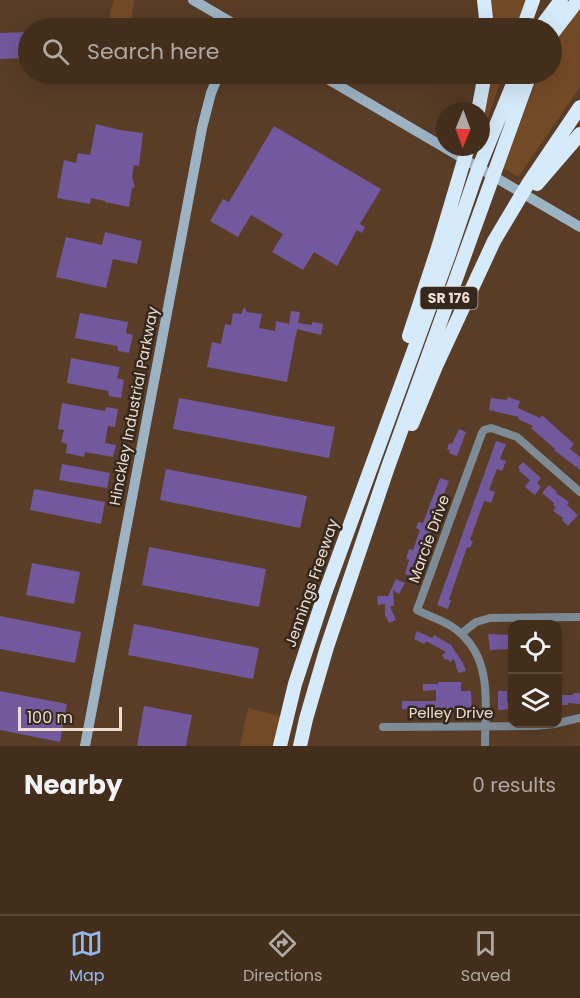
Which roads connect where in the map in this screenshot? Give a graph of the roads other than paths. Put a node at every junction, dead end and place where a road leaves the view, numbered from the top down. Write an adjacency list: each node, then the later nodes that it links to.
1 (193, 0): 6 (street)
2 (484, 0): 7 (highway)
3 (533, 0): 8 (highway)
4 (561, 0): 9 (highway)
5 (578, 0): 10 (highway)
6 (224, 18)
7 (486, 18)
8 (527, 18)
9 (548, 18)
10 (562, 21)
11 (215, 84): 34 (street, Hinckley Industrial Parkway)
12 (335, 84): 22 (street)
13 (483, 84): 17 (highway)
14 (504, 84): 21 (highway)
15 (513, 84): 21 (highway, SR 176)
16 (526, 84): 26 (highway, SR 176)
17 (480, 102)
18 (580, 107): 23 (highway)
19 (580, 134): 23 (highway)
20 (465, 156): 24 (highway)
21 (477, 172): 24 (highway, SR 176)
22 (580, 227)
23 (474, 284): 26 (highway)
24 (382, 433): 35 (highway, Jennings Freeway / SR 176)
25 (580, 492): 28 (street, Marcie Drive)
26 (369, 522): 36 (highway, SR 176)
27 (580, 617): 28 (street)
28 (462, 633): 31 (street, Marcie Drive)
29 (580, 718): 30 (street, Pelley Drive)
30 (562, 722)
31 (485, 726): 32 (street, Pelley Drive); 33 (street, Pelley Drive); 37 (street, Marcie Drive)
32 (508, 726)
33 (382, 727)
34 (85, 746)
35 (280, 746)
36 (300, 746)
37 (485, 746)

